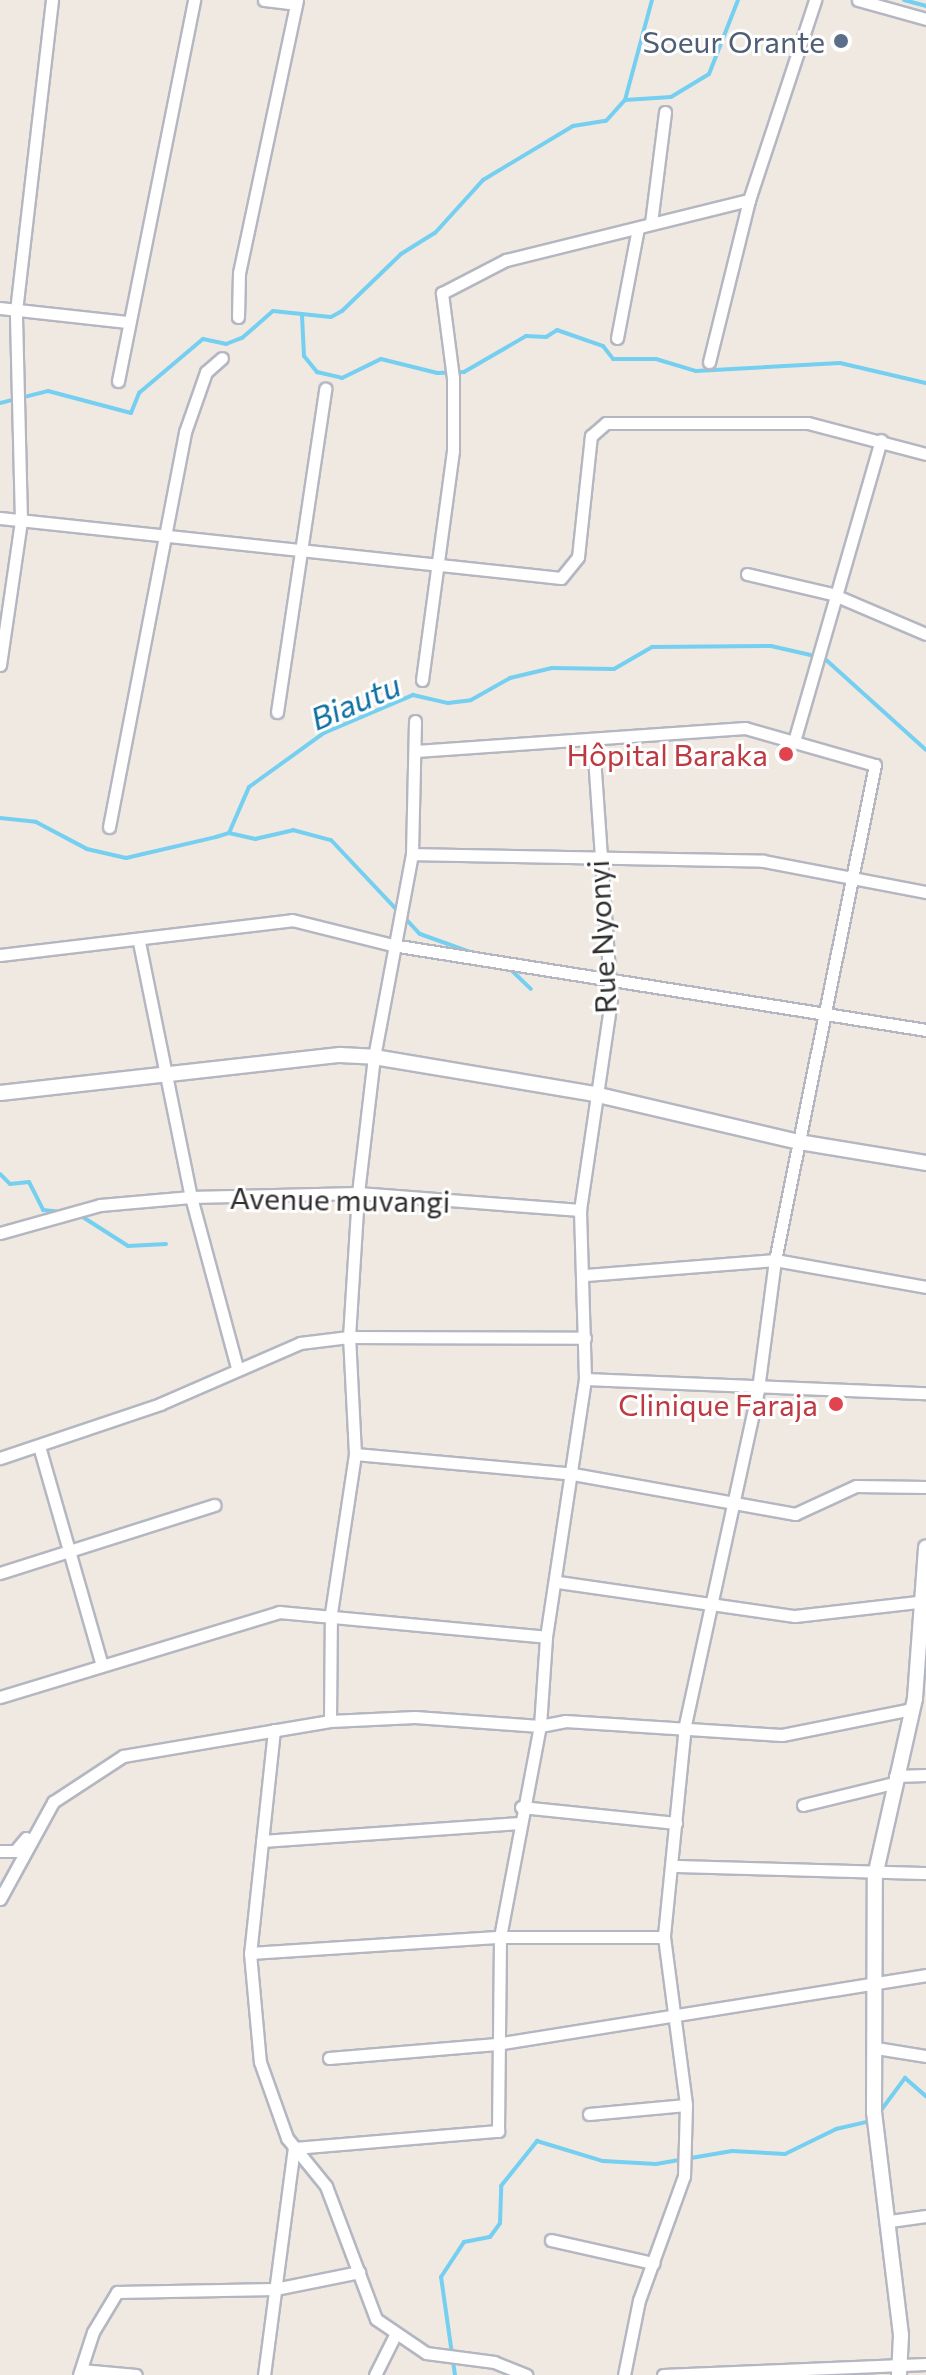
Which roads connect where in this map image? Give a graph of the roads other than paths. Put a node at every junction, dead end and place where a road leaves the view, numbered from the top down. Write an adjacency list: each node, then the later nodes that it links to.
1 (52, 0): 13 (street)
2 (194, 0): 15 (street)
3 (264, 0): 6 (street)
4 (815, 0): 9 (street)
5 (858, 0): 7 (street)
6 (296, 2): 14 (street)
7 (926, 19)
8 (665, 112): 10 (street)
9 (749, 200): 10 (street); 18 (street)
10 (651, 223): 11 (street)
11 (638, 228): 16 (street); 27 (street)
12 (0, 308): 13 (street)
13 (16, 311): 15 (street); 24 (street)
14 (238, 317)
15 (126, 322): 19 (street)
16 (617, 338)
17 (222, 358): 25 (street)
18 (709, 362)
19 (118, 381)
20 (325, 389): 26 (street)
21 (881, 440): 22 (street); 27 (street); 29 (street)
22 (926, 454)
23 (0, 518): 24 (street)
24 (21, 521): 25 (street); 31 (street)
25 (161, 535): 26 (street); 38 (street)
26 (298, 548): 27 (street); 33 (street)
27 (439, 569): 32 (street)
28 (747, 574): 29 (street)
29 (832, 594): 30 (street); 35 (street)
30 (926, 634)
31 (0, 665)
32 (422, 680)
33 (277, 712)
34 (415, 721): 37 (street)
35 (795, 738): 36 (street); 41 (street)
36 (593, 740): 37 (street); 40 (street, Rue Nyonyi)
37 (416, 751): 39 (street)
38 (109, 827)
39 (412, 854): 40 (street); 44 (street)
40 (597, 854): 41 (street); 46 (street, Rue Nyonyi)
41 (856, 878): 42 (street); 47 (street)
42 (926, 892)
43 (139, 942): 44 (street); 45 (street); 50 (street)
44 (392, 945): 46 (street); 49 (street)
45 (0, 955)
46 (607, 976): 47 (street); 52 (street, Rue Nyonyi)
47 (828, 1013): 48 (street); 53 (street)
48 (926, 1030)
49 (374, 1057): 50 (street); 52 (street); 55 (street)
50 (167, 1072): 51 (street); 56 (street)
51 (0, 1093)
52 (594, 1094): 53 (street); 57 (street, Rue Nyonyi)
53 (799, 1142): 54 (street); 59 (street)
54 (926, 1163)
55 (358, 1193): 56 (street, Avenue muvangi); 57 (street, Avenue muvangi); 62 (street)
56 (191, 1197): 58 (street, Avenue muvangi); 64 (street)
57 (580, 1210): 60 (street, Rue Nyonyi)
58 (0, 1233)
59 (775, 1260): 60 (street); 61 (street); 66 (street)
60 (586, 1275): 63 (street, Rue Nyonyi)
61 (926, 1287)
62 (349, 1337): 63 (street); 64 (street); 69 (street)
63 (585, 1338): 65 (street, Rue Nyonyi)
64 (237, 1368): 68 (street)
65 (585, 1379): 66 (street); 71 (street, Rue Nyonyi)
66 (758, 1390): 67 (street); 74 (street)
67 (926, 1393)
68 (39, 1446): 70 (street); 76 (street)
69 (355, 1454): 71 (street); 81 (street)
70 (0, 1458)
71 (573, 1474): 74 (street); 78 (street, Rue Nyonyi)
72 (926, 1487): 74 (street)
73 (215, 1505): 76 (street)
74 (734, 1507): 80 (street)
75 (926, 1547): 79 (street)
76 (67, 1552): 77 (street); 83 (street)
77 (0, 1573)
78 (558, 1582): 80 (street); 82 (street, Rue Nyonyi)
79 (923, 1602): 80 (street); 85 (street)
80 (714, 1609): 87 (street)
81 (331, 1613): 82 (street); 83 (street); 86 (street)
82 (546, 1637): 88 (street, Rue Nyonyi)
83 (101, 1662): 84 (street)
84 (0, 1697)
85 (918, 1702): 87 (street); 91 (street)
86 (330, 1721): 88 (street); 89 (street)
87 (685, 1725): 88 (street); 95 (street)
88 (540, 1726): 93 (street, Rue Nyonyi)
89 (274, 1730): 96 (street); 97 (street)
90 (926, 1775): 91 (street)
91 (894, 1779): 92 (street); 101 (street)
92 (803, 1805)
93 (521, 1807): 94 (street, Rue Nyonyi); 95 (street)
94 (519, 1823): 97 (street); 103 (street, Rue Nyonyi)
95 (676, 1823): 99 (street)
96 (35, 1829): 98 (street); 102 (street)
97 (262, 1841): 105 (street)
98 (0, 1851)
99 (674, 1866): 101 (street); 104 (street)
100 (926, 1873): 101 (street)
101 (875, 1876): 107 (street)
102 (0, 1899)
103 (500, 1937): 104 (street); 105 (street); 109 (street, Rue Nyonyi)
104 (664, 1937): 108 (street)
105 (250, 1953): 115 (street)
106 (926, 1975): 107 (street)
107 (872, 1979): 108 (street); 110 (street)
108 (672, 2018): 109 (street); 113 (street)
109 (496, 2044): 112 (street); 115 (street, Rue Nyonyi)
110 (876, 2048): 111 (street); 117 (street)
111 (926, 2056)
112 (329, 2058)
113 (686, 2105): 114 (street); 119 (street)
114 (589, 2114)
115 (294, 2148): 120 (street); 121 (street)
116 (926, 2216): 117 (street)
117 (890, 2221): 124 (street)
118 (551, 2240): 119 (street)
119 (653, 2263): 130 (street)
120 (359, 2272): 121 (street); 122 (street)
121 (275, 2289): 125 (street); 127 (street)
122 (395, 2335): 128 (street); 129 (street)
123 (926, 2364): 124 (street)
124 (900, 2369): 131 (street)
125 (80, 2373): 126 (street)
126 (136, 2375)
127 (264, 2375)
128 (375, 2375)
129 (527, 2375)
130 (624, 2375)
131 (663, 2375)

